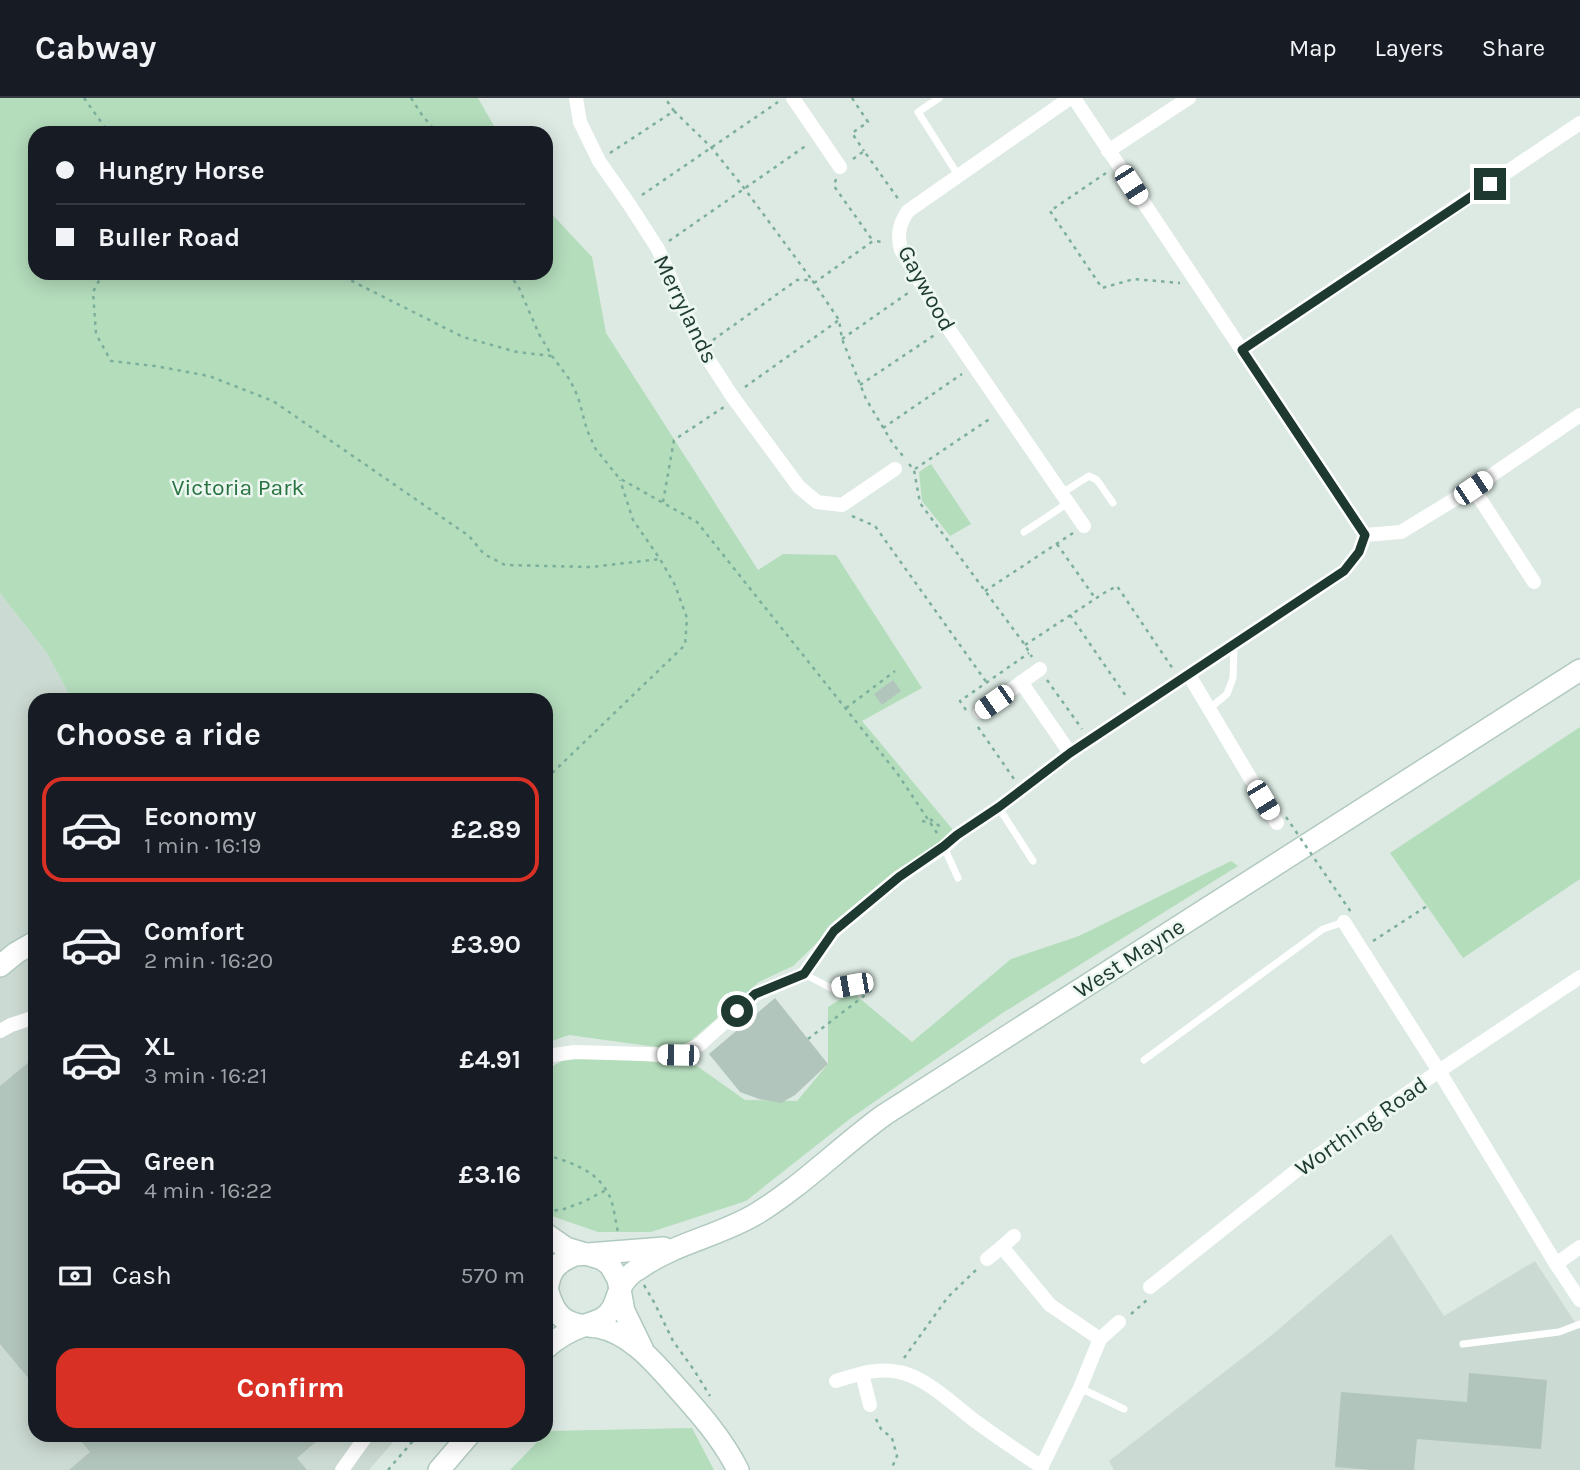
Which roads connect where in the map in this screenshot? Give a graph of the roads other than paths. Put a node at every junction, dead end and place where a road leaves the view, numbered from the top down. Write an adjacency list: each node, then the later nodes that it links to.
1 (576, 98): 12 (street, Merrylands)
2 (793, 98): 8 (street)
3 (939, 98): 9 (lane)
4 (1072, 98): 7 (street); 9 (street, Gaywood)
5 (1189, 98): 7 (street)
6 (1580, 123): 10 (street)
7 (1108, 151): 10 (street)
8 (840, 167)
9 (958, 175): 14 (street, Gaywood)
10 (1242, 350): 18 (street)
11 (1580, 415): 13 (street)
12 (895, 470)
13 (1473, 488): 18 (street); 19 (street)
14 (1065, 498): 15 (lane); 16 (street, Gaywood); 17 (lane)
15 (1113, 503)
16 (1084, 526)
17 (1024, 532)
18 (1365, 535): 20 (street)
19 (1534, 582)
20 (1234, 645): 23 (street); 25 (lane)
21 (1040, 669): 24 (street)
22 (1580, 670): 47 (main road, West Mayne)
23 (1185, 677): 25 (street); 27 (street)
24 (1021, 682): 26 (street); 27 (street)
25 (1209, 709): 29 (street)
26 (974, 716)
27 (1070, 753): 28 (street)
28 (999, 807): 30 (street); 31 (lane)
29 (1281, 820)
30 (948, 843): 32 (lane); 37 (street)
31 (1033, 861)
32 (958, 878)
33 (1349, 919): 43 (lane); 44 (street)
34 (28, 938): 36 (main road)
35 (28, 947): 36 (main road)
36 (8, 960)
37 (804, 974): 38 (lane); 42 (street)
38 (863, 975)
39 (1580, 977): 44 (street, Worthing Road)
40 (28, 1019): 41 (street)
41 (0, 1031)
42 (553, 1055)
43 (1144, 1060)
44 (1439, 1071): 52 (street); 54 (street, Worthing Road)
45 (1014, 1236): 48 (street)
46 (553, 1239): 50 (main road)
47 (680, 1245): 50 (main road, West Mayne); 55 (main road, West Mayne)
48 (1002, 1247): 51 (street); 61 (street)
49 (1580, 1247): 52 (street)
50 (585, 1254): 53 (main road, West Mayne); 55 (main road)
51 (987, 1259)
52 (1556, 1264): 56 (street)
53 (553, 1270)
54 (1150, 1287)
55 (619, 1291): 60 (main road, West Mayne); 64 (main road)
56 (1580, 1300)
57 (553, 1305): 60 (main road, West Mayne)
58 (1119, 1322): 61 (street)
59 (1580, 1324): 63 (lane)
60 (584, 1325): 62 (main road, West Mayne); 64 (main road)
61 (1100, 1339): 67 (street)
62 (553, 1343)
63 (1464, 1344)
64 (645, 1353): 75 (main road)
65 (862, 1374): 66 (street); 68 (street); 72 (street)
66 (836, 1381)
67 (1080, 1388): 69 (lane); 72 (street)
68 (870, 1405)
69 (1124, 1409)
70 (362, 1442): 73 (street)
71 (463, 1442): 74 (main road)
72 (1041, 1468)
73 (342, 1470)
74 (439, 1470)
75 (738, 1470)

